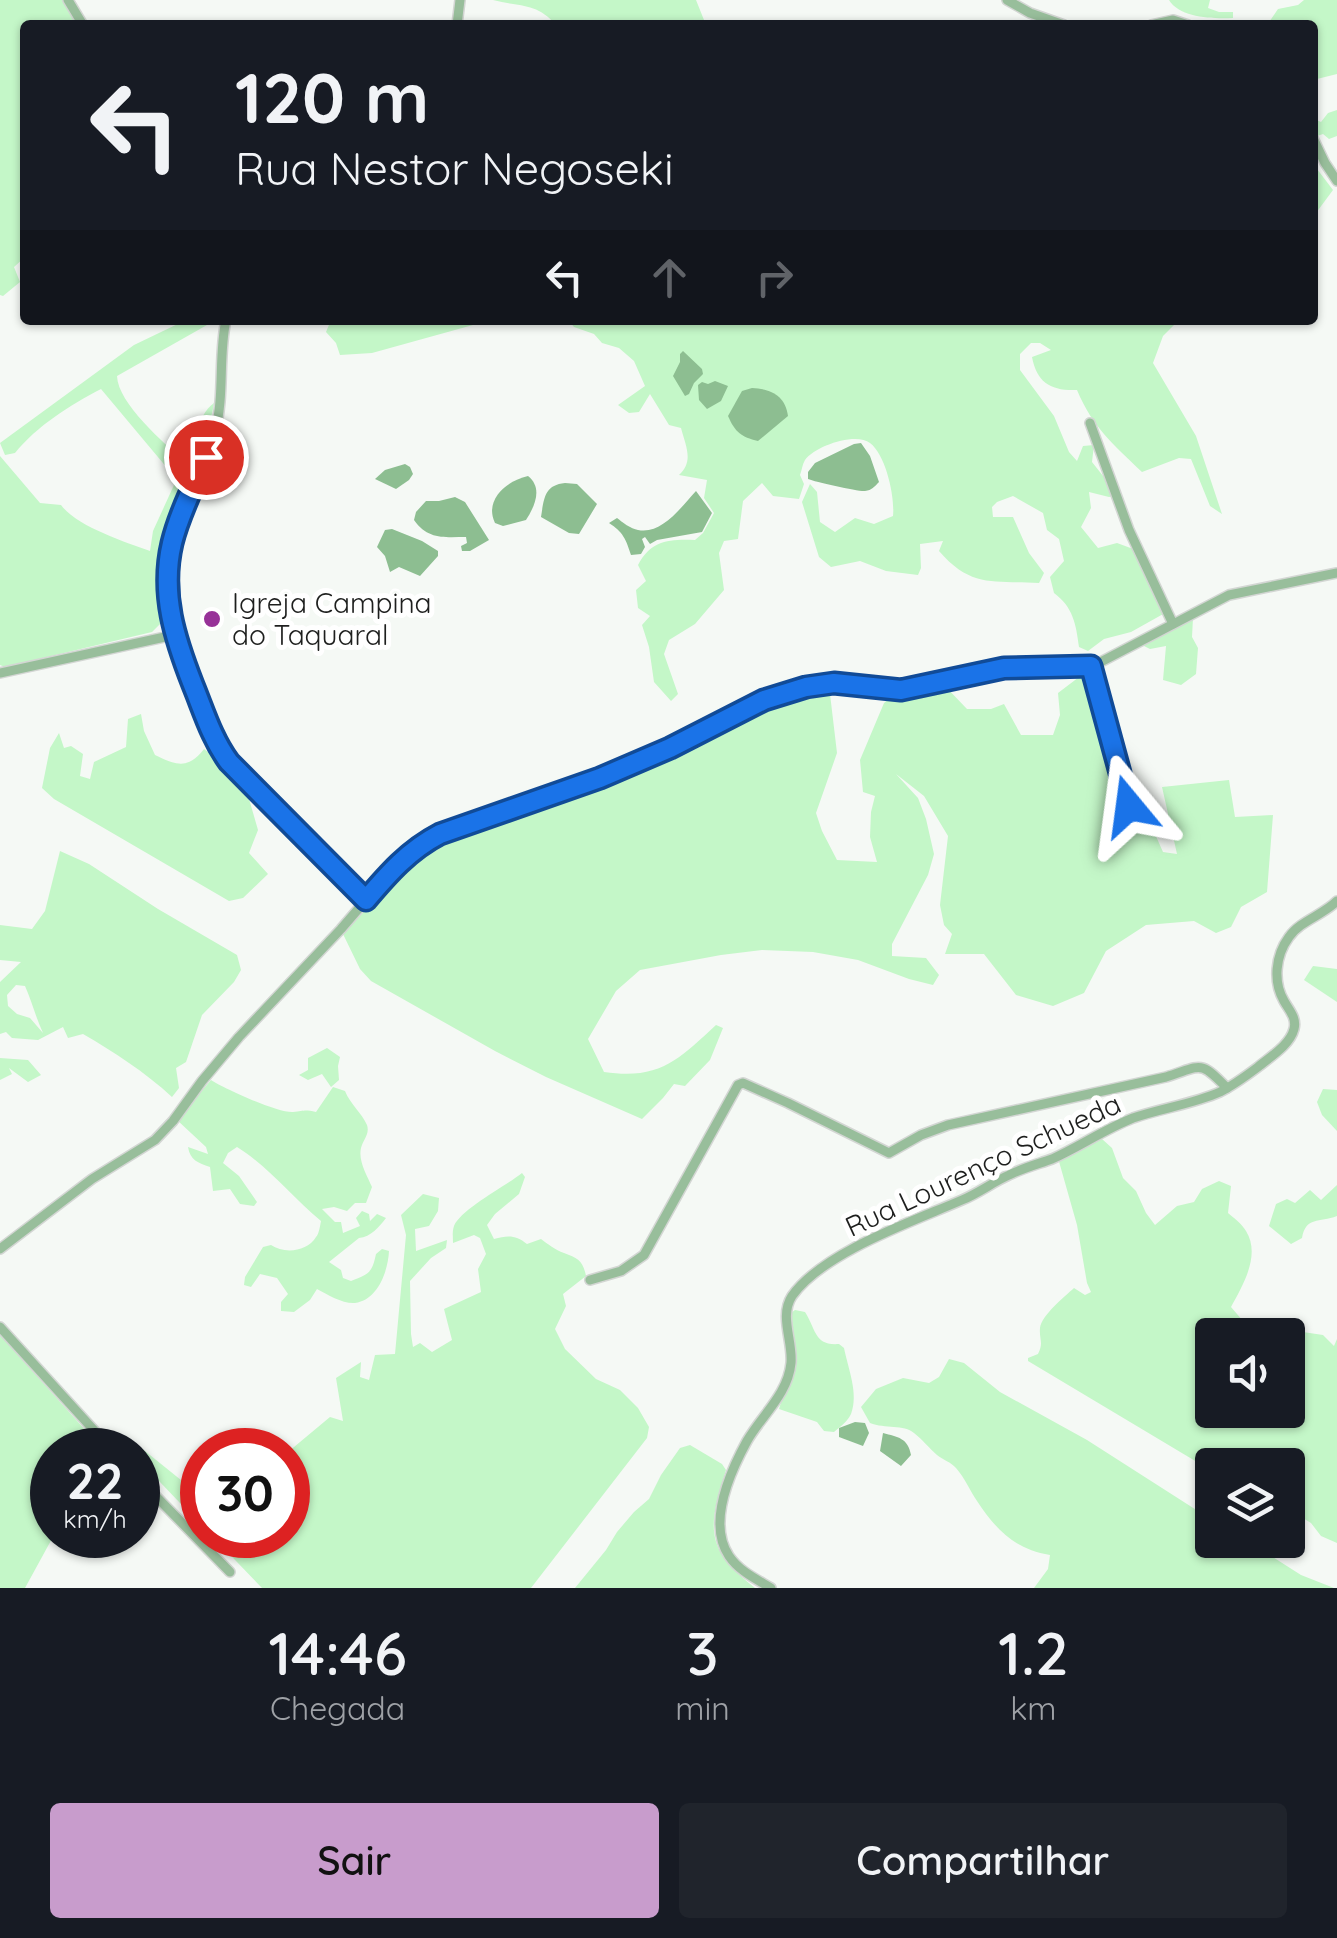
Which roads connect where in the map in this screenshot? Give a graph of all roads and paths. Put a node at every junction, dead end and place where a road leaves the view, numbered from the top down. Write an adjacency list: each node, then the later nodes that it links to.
1 (1007, 0): 2 (street)
2 (1049, 20)
3 (1318, 148): 4 (street)
4 (1337, 181)
5 (225, 325): 9 (street)
6 (1090, 423): 8 (street)
7 (1337, 573): 8 (street)
8 (1172, 624): 10 (street)
9 (174, 635): 11 (street); 13 (street)
10 (1091, 666): 12 (street); 13 (street)
11 (0, 673)
12 (1129, 806)
13 (366, 900): 16 (street)
14 (1337, 902): 15 (street, Rua Lourenço Schueda)
15 (1227, 1088): 17 (street); 22 (street, Rua Lourenço Schueda)
16 (0, 1249)
17 (590, 1280)
18 (0, 1328): 19 (street)
19 (92, 1428)
20 (160, 1500): 21 (street)
21 (230, 1572)
22 (771, 1588)

